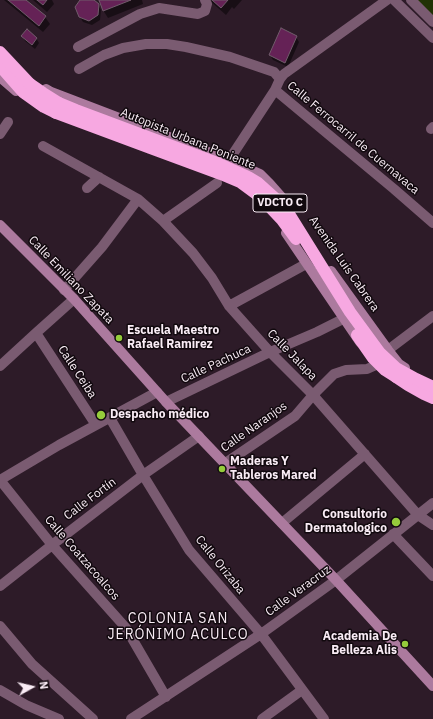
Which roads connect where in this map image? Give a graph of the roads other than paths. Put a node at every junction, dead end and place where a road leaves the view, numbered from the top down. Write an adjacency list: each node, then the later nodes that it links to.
1 (205, 0): 8 (street)
2 (387, 0): 13 (street)
3 (394, 0): 6 (street)
4 (410, 0): 5 (street)
5 (433, 22)
6 (433, 38)
7 (0, 45): 9 (main road, Avenida Luis Cabrera)
8 (78, 47)
9 (5, 54): 10 (main road); 18 (main road, Avenida Luis Cabrera); 39 (highway, Autopista Urbana Poniente / VDCTO C, bridge)
10 (0, 66): 42 (highway, Autopista Urbana Poniente / VDCTO C, bridge)
11 (79, 69): 13 (street, Calle Ferrocarril de Cuernavaca)
12 (0, 77): 27 (main road)
13 (280, 79): 14 (street)
14 (275, 90): 18 (street); 24 (street, Calle Ferrocarril de Cuernavaca)
15 (8, 122): 16 (street)
16 (0, 134)
17 (42, 146): 19 (street, Calle Jalapa)
18 (229, 160): 26 (main road, Avenida Luis Cabrera)
19 (99, 177): 21 (street); 22 (street, Calle Jalapa)
20 (217, 183): 23 (street)
21 (87, 188)
22 (138, 199): 23 (street, Calle Jalapa); 29 (street)
23 (163, 221): 31 (street, Calle Jalapa)
24 (433, 223)
25 (0, 225): 29 (main road, Calle Emiliano Zapata)
26 (304, 230): 27 (main road); 35 (main road, Avenida Luis Cabrera)
27 (289, 237): 28 (main road)
28 (306, 264): 31 (street); 33 (main road)
29 (64, 290): 30 (main road, Calle Emiliano Zapata)
30 (74, 299): 34 (street); 40 (main road, Calle Emiliano Zapata)
31 (229, 306): 36 (street, Calle Jalapa)
32 (433, 316): 35 (street)
33 (343, 319): 36 (street, Calle Pachuca); 37 (main road)
34 (36, 333): 38 (street); 46 (street, Calle Ceiba)
35 (388, 350): 37 (street); 39 (main road, Avenida Luis Cabrera)
36 (270, 352): 41 (street, Calle Jalapa); 44 (street, Calle Pachuca)
37 (376, 364): 39 (main road); 41 (street, Calle Naranjos); 43 (main road)
38 (0, 366)
39 (433, 386)
40 (157, 392): 44 (main road, Calle Emiliano Zapata); 45 (street)
41 (313, 395): 48 (street, Calle Jalapa); 49 (street, Calle Naranjos)
42 (433, 398)
43 (433, 401)
44 (166, 402): 47 (main road, Calle Emiliano Zapata)
45 (110, 418): 46 (street); 50 (street, Calle Orizaba)
46 (96, 425): 51 (street)
47 (199, 436): 49 (main road, Calle Emiliano Zapata); 50 (street, Calle Fortín)
48 (365, 454): 53 (street, Calle Jalapa); 54 (street)
49 (224, 464): 54 (main road, Calle Emiliano Zapata)
50 (143, 475): 57 (street, Calle Fortín); 62 (street, Calle Orizaba)
51 (0, 480): 57 (street, Calle Coatzacoalcos)
52 (433, 503): 53 (street, Calle Veracruz)
53 (418, 515): 55 (street, Calle Jalapa); 56 (street, Calle Veracruz)
54 (282, 523): 59 (main road, Calle Emiliano Zapata)
55 (433, 525)
56 (393, 534): 58 (street); 59 (street, Calle Veracruz)
57 (52, 544): 60 (street, Calle Fortín); 66 (street, Calle Coatzacoalcos)
58 (433, 576)
59 (336, 580): 62 (street, Calle Veracruz); 63 (main road, Calle Emiliano Zapata)
60 (0, 586)
61 (0, 626): 68 (street)
62 (261, 634): 65 (street, Calle Orizaba); 66 (street, Calle Veracruz)
63 (433, 686)
64 (0, 690): 67 (street)
65 (302, 690): 70 (street); 71 (street, Calle Orizaba)
66 (166, 697): 69 (street, Calle Veracruz)
67 (59, 719)
68 (93, 719)
69 (131, 719)
70 (262, 719)
71 (324, 719)

